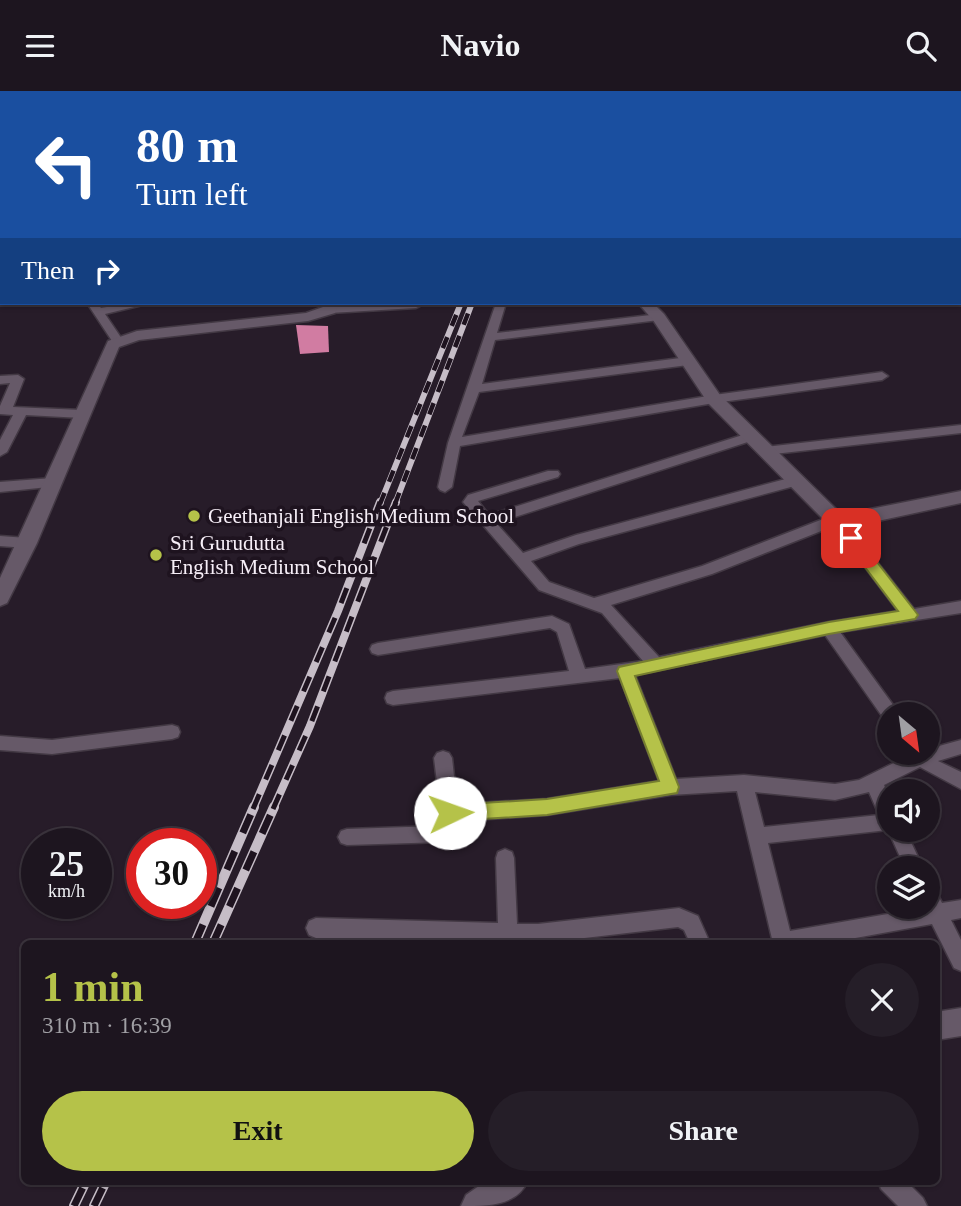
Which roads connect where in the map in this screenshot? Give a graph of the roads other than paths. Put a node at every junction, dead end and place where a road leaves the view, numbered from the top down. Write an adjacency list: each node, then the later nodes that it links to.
1 (121, 305): 5 (street)
2 (416, 305): 6 (street)
3 (500, 305): 8 (street)
4 (647, 305): 7 (main road)
5 (96, 307): 9 (street)
6 (331, 307): 9 (main road)
7 (659, 317): 8 (street); 10 (main road)
8 (489, 337): 13 (street)
9 (118, 341): 17 (main road)
10 (688, 361): 13 (street); 14 (main road)
11 (881, 376): 14 (street)
12 (0, 380): 15 (street)
13 (474, 389): 21 (street)
14 (714, 398): 19 (main road); 21 (street)
15 (3, 410): 16 (street)
16 (22, 410): 17 (street); 20 (street)
17 (82, 414): 26 (main road)
18 (961, 429): 22 (street)
19 (749, 437): 22 (main road); 31 (street)
20 (4, 440): 23 (street)
21 (454, 443): 28 (street)
22 (765, 451): 25 (main road)
23 (0, 452)
24 (553, 474): 31 (street)
25 (797, 481): 30 (main road); 34 (street)
26 (53, 484): 27 (street); 33 (main road)
27 (0, 487)
28 (445, 487)
29 (961, 497): 30 (main road)
30 (836, 519): 36 (street); 38 (street)
31 (486, 521): 34 (street)
32 (0, 541): 33 (street)
33 (27, 543): 35 (main road)
34 (519, 560): 36 (street)
35 (0, 598)
36 (598, 603): 41 (street)
37 (961, 607): 38 (street)
38 (910, 615): 39 (street)
39 (829, 628): 41 (street); 45 (street)
40 (378, 649): 43 (street)
41 (656, 665): 42 (street)
42 (625, 671): 43 (street); 56 (street)
43 (579, 676): 44 (street)
44 (393, 698)
45 (881, 702)
46 (172, 732): 47 (street)
47 (0, 743)
48 (961, 747): 49 (street)
49 (940, 751)
50 (443, 758): 58 (street)
51 (903, 765): 55 (street)
52 (935, 765): 53 (street)
53 (961, 782)
54 (744, 783): 55 (street); 56 (street); 60 (street)
55 (874, 783): 57 (street)
56 (670, 787): 58 (street)
57 (877, 790)
58 (450, 813): 61 (street)
59 (877, 823): 60 (street)
60 (757, 836): 70 (street)
61 (347, 837)
62 (505, 858): 68 (street)
63 (961, 909): 64 (street)
64 (940, 914)
65 (915, 919): 71 (street)
66 (939, 919): 72 (street)
67 (316, 928): 68 (street)
68 (508, 939): 69 (street)
69 (699, 940)
70 (782, 940)
71 (800, 940)
72 (960, 958)
73 (961, 1022): 74 (main road)
74 (940, 1025)
75 (506, 1185): 77 (main road)
76 (893, 1185): 78 (street)
77 (477, 1206)
78 (915, 1206)

